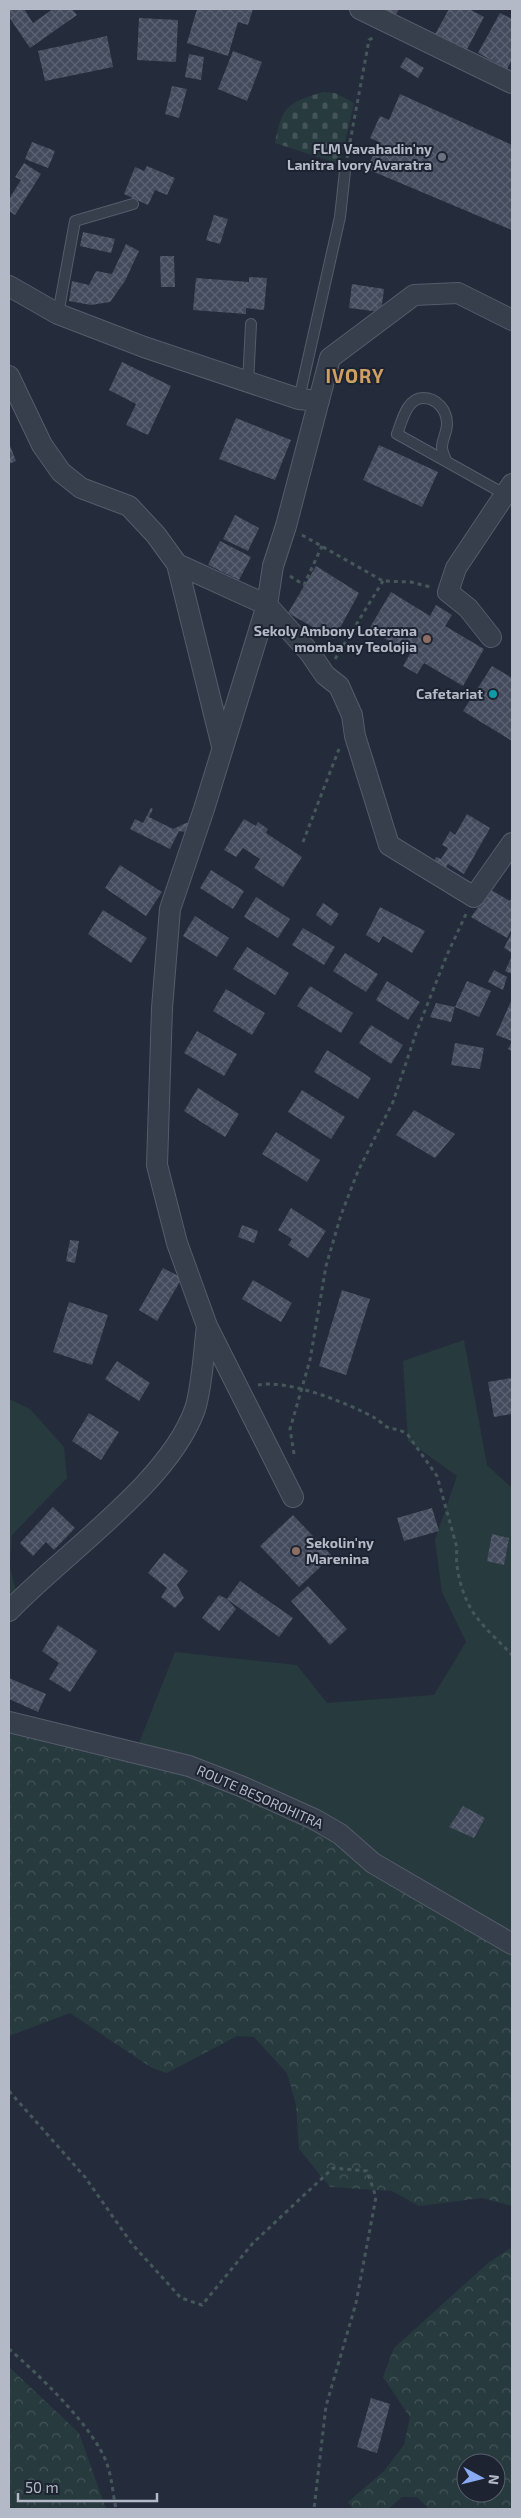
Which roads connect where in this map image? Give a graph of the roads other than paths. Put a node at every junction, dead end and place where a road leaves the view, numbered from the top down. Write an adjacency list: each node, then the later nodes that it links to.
1 (360, 9): 2 (street)
2 (512, 83)
3 (344, 171): 11 (lane)
4 (133, 204): 6 (lane)
5 (9, 286): 6 (street)
6 (58, 314): 10 (street)
7 (512, 320): 12 (street)
8 (251, 324): 10 (lane)
9 (9, 376): 15 (street)
10 (248, 383): 11 (street)
11 (298, 399): 12 (street)
12 (320, 401): 16 (street)
13 (447, 462): 13 (lane); 14 (lane)
14 (510, 492): 17 (street)
15 (178, 564): 16 (street); 18 (street)
16 (267, 605): 18 (street); 19 (street)
17 (491, 637)
18 (222, 746): 20 (street)
19 (512, 843)
20 (207, 1326): 21 (street); 22 (street)
21 (293, 1497)
22 (9, 1610)
23 (9, 1722): 24 (street, ROUTE BESOROHITRA)
24 (512, 1944)

